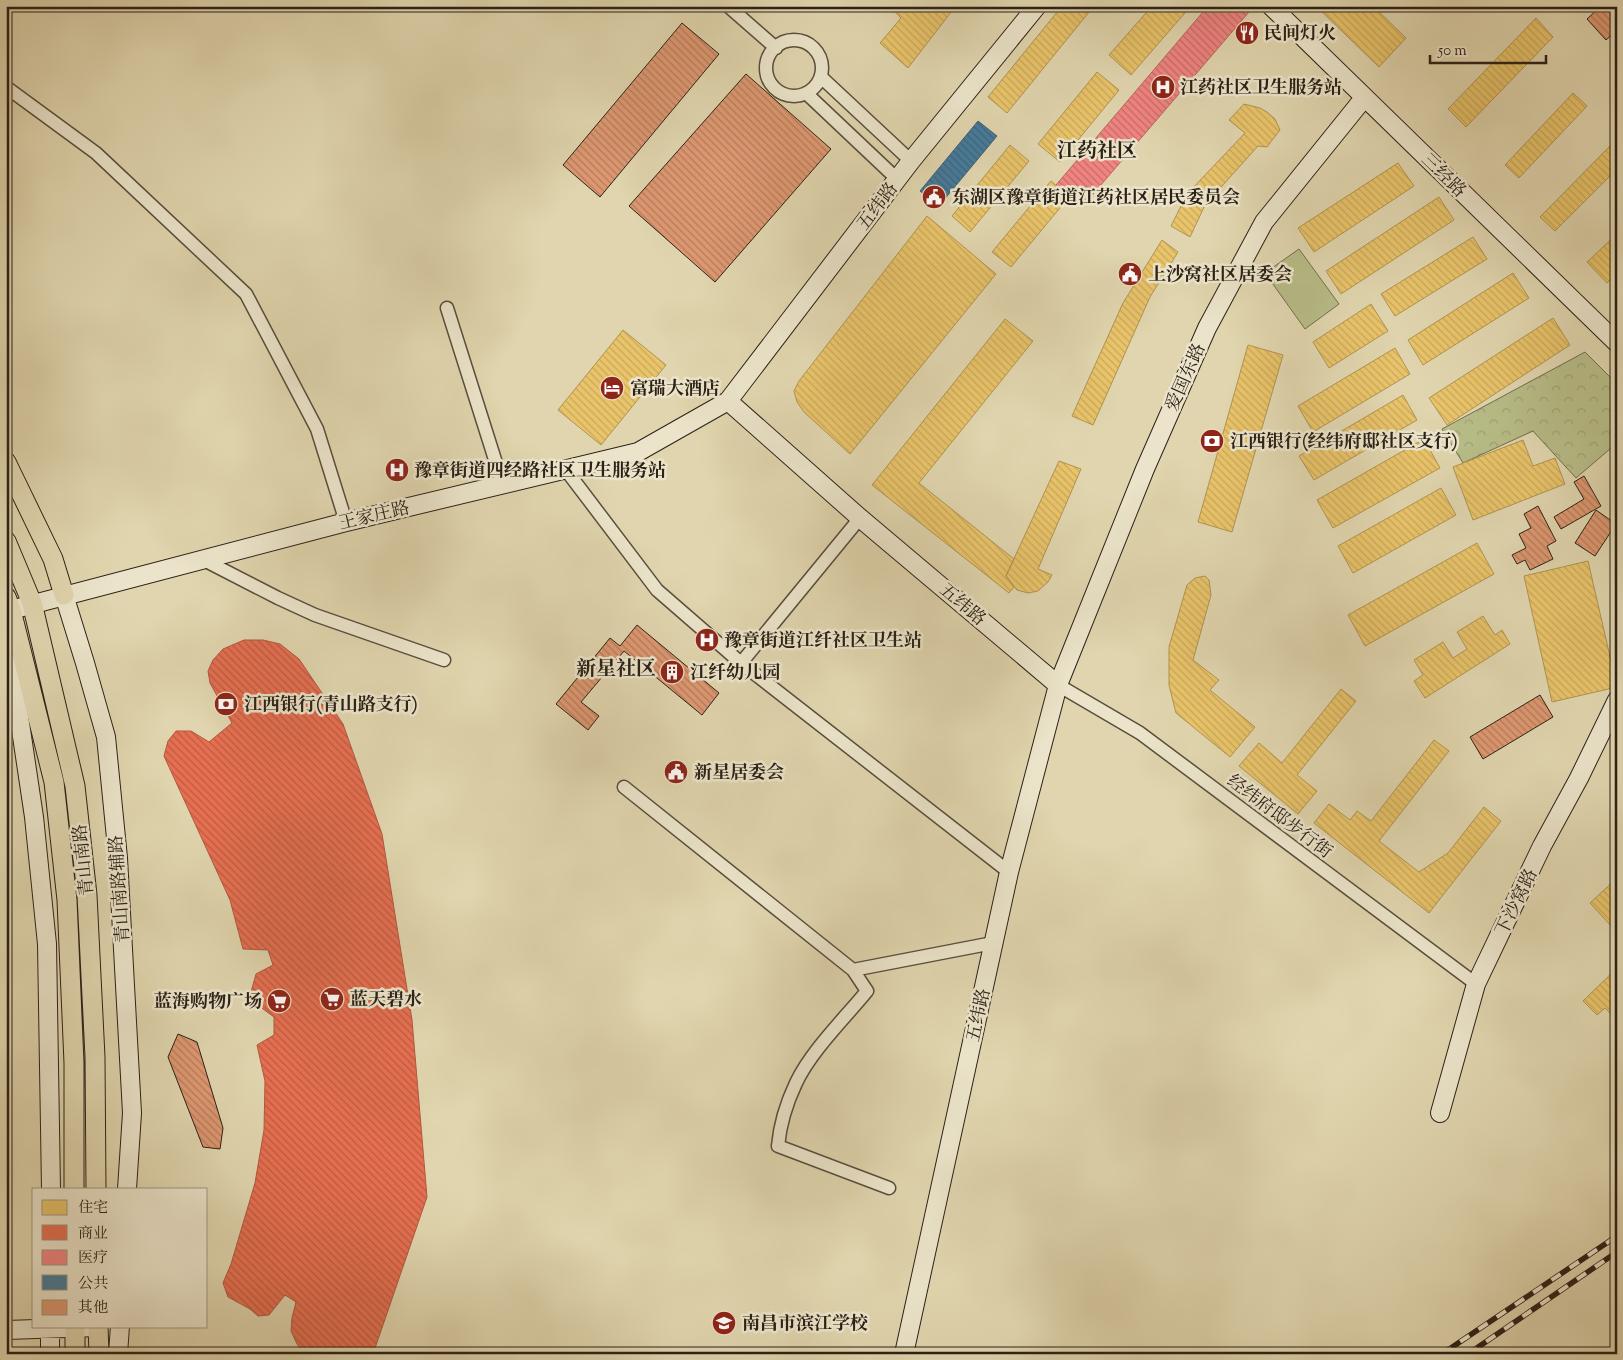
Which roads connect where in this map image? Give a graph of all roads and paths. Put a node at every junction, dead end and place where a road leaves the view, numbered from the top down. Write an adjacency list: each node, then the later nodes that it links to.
1 (728, 6): 4 (street)
2 (1037, 6): 9 (street, 五纬路)
3 (1271, 6): 8 (street, 三经路)
4 (776, 48): 5 (street); 7 (street)
5 (821, 77): 7 (street); 9 (street)
6 (6, 87): 18 (street)
7 (806, 93): 10 (street)
8 (1364, 98): 12 (street, 三经路); 27 (street, 爱国东路)
9 (911, 161): 10 (street, 五纬路)
10 (897, 179): 13 (street, 五纬路)
11 (448, 308): 16 (street)
12 (1617, 343)
13 (728, 401): 15 (street, 王家庄路); 17 (street, 五纬路)
14 (6, 462): 21 (main road)
15 (566, 470): 16 (street, 王家庄路); 26 (street)
16 (503, 485): 18 (street, 王家庄路)
17 (860, 518): 26 (street); 27 (street, 五纬路)
18 (346, 522): 20 (street, 王家庄路)
19 (6, 541): 23 (main road, 青山南路)
20 (202, 559): 21 (street, 王家庄路); 24 (street)
21 (64, 595): 23 (street, 王家庄路); 38 (street, 青山南路辅路)
22 (9, 603): 23 (street, 王家庄路); 36 (main road, 青山南路)
23 (32, 604): 37 (main road, 青山南路)
24 (444, 660)
25 (6, 661): 35 (street)
26 (740, 663): 30 (street)
27 (1058, 685): 30 (street, 五纬路); 33 (street, 经纬府邸步行街)
28 (1617, 700): 33 (street, 下沙窝路)
29 (624, 787): 32 (street)
30 (1009, 872): 31 (street, 五纬路)
31 (994, 943): 32 (street); 49 (street, 五纬路)
32 (853, 970): 39 (street)
33 (1476, 984): 34 (street, 下沙窝路)
34 (1440, 1113)
35 (51, 1188)
36 (74, 1188)
37 (96, 1188)
38 (128, 1188)
39 (889, 1188)
40 (50, 1328): 41 (street); 44 (street); 45 (street)
41 (75, 1328): 46 (main road)
42 (98, 1328): 47 (main road)
43 (120, 1328): 48 (street)
44 (6, 1330)
45 (50, 1354)
46 (75, 1354)
47 (99, 1354)
48 (118, 1354)
49 (904, 1354)

